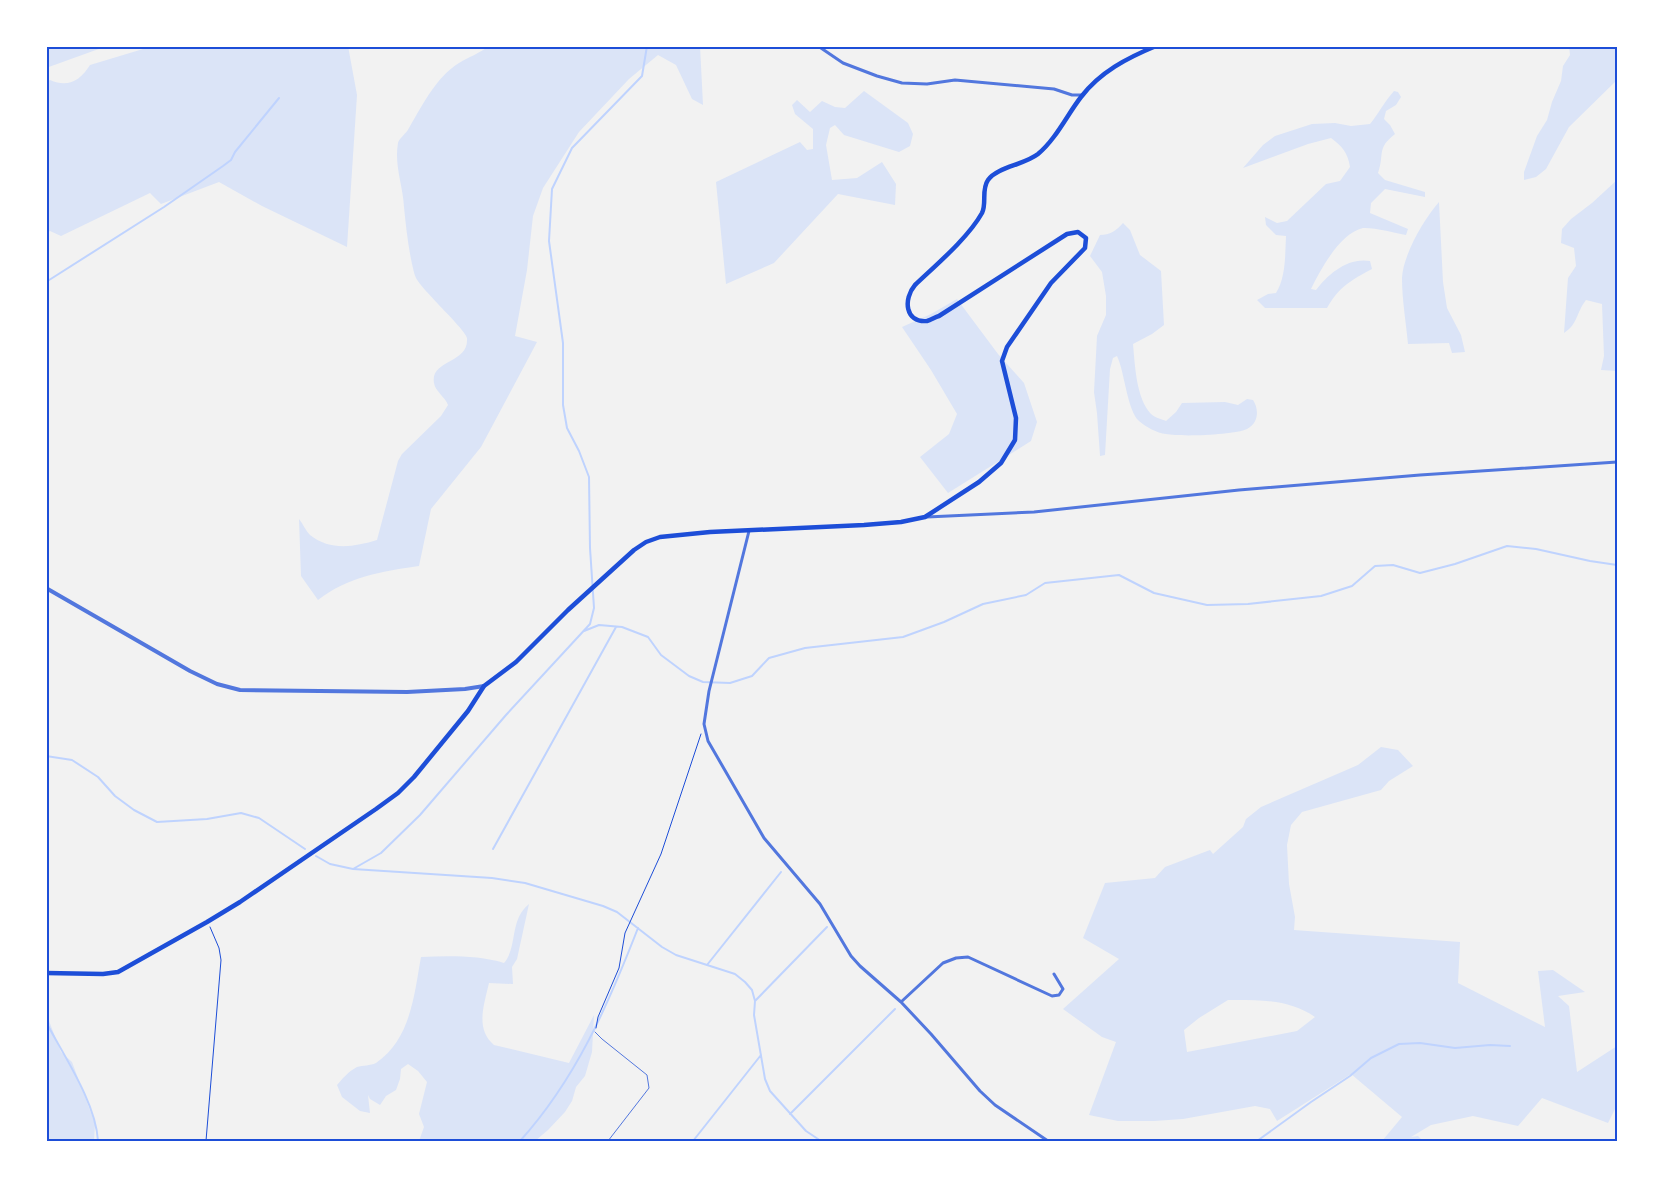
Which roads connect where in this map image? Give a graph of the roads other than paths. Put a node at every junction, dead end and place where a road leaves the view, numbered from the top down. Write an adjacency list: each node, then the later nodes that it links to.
1 (818, 46): 3 (street)
2 (1156, 46): 3 (main road)
3 (1083, 95): 5 (main road)
4 (1617, 462): 5 (street)
5 (925, 517): 6 (main road)
6 (749, 531): 8 (main road); 11 (street)
7 (46, 588): 8 (street)
8 (484, 686): 9 (main road)
9 (46, 973)
10 (1054, 974): 11 (street)
11 (901, 1002): 14 (street)
12 (596, 1032): 13 (lane)
13 (608, 1141)
14 (1048, 1141)

